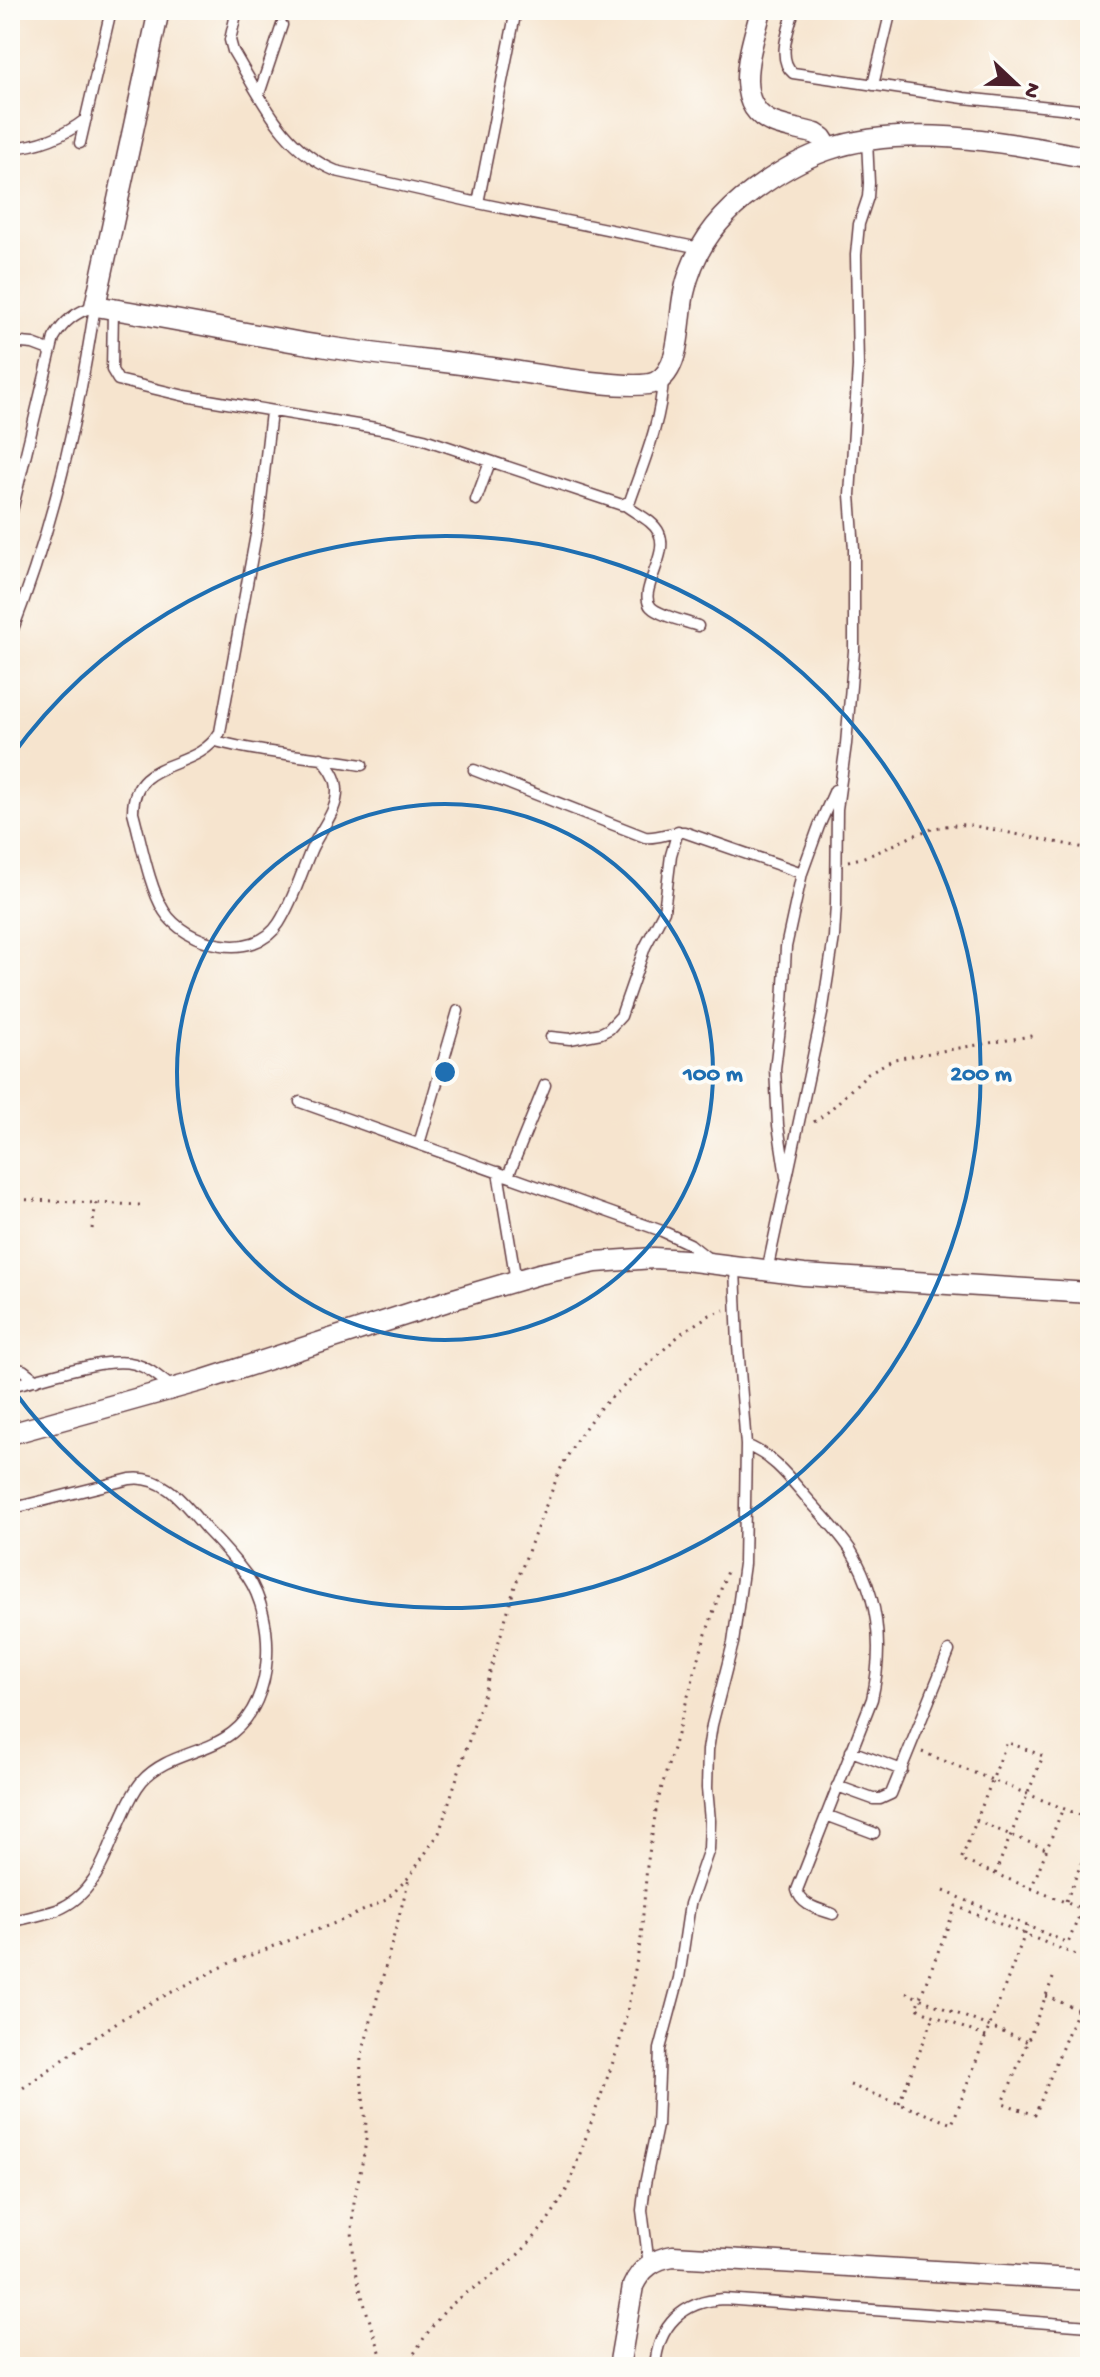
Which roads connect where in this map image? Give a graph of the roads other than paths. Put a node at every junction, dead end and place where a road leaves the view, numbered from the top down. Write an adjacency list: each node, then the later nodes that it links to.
1 (111, 10): 12 (lane)
2 (159, 10): 20 (street)
3 (237, 10): 10 (lane)
4 (516, 10): 18 (lane)
5 (761, 10): 16 (street)
6 (794, 10): 9 (lane)
7 (891, 10): 9 (lane)
8 (282, 25): 10 (lane)
9 (873, 85): 11 (lane)
10 (259, 94): 18 (lane)
11 (1090, 111)
12 (86, 119): 14 (lane); 15 (lane)
13 (867, 140): 16 (street); 17 (street); 35 (lane)
14 (80, 143)
15 (10, 148)
16 (829, 149): 19 (street)
17 (1090, 158)
18 (478, 203): 19 (lane)
19 (700, 248): 23 (street)
20 (104, 307): 22 (lane); 23 (street); 24 (lane); 30 (lane)
21 (10, 342): 22 (lane)
22 (49, 350): 28 (lane)
23 (663, 377): 27 (lane)
24 (271, 412): 25 (lane); 31 (lane)
25 (490, 462): 26 (lane); 27 (lane)
26 (476, 500)
27 (625, 505): 29 (lane)
28 (10, 519)
29 (698, 626)
30 (10, 637)
31 (216, 741): 32 (lane); 32 (lane)
32 (321, 758): 33 (lane)
33 (362, 765)
34 (474, 770): 36 (lane)
35 (839, 781): 37 (lane); 44 (lane)
36 (678, 831): 37 (lane); 39 (lane)
37 (802, 873): 44 (lane)
38 (458, 1011): 42 (lane)
39 (551, 1037)
40 (545, 1085): 43 (lane)
41 (300, 1102): 42 (lane)
42 (419, 1144): 43 (lane)
43 (503, 1174): 45 (lane); 47 (lane)
44 (786, 1181): 46 (lane)
45 (724, 1266): 46 (street); 47 (street); 54 (lane)
46 (767, 1271): 48 (street)
47 (516, 1281): 52 (street)
48 (1090, 1293)
49 (10, 1367): 50 (lane)
50 (36, 1380): 51 (lane); 52 (lane)
51 (10, 1386)
52 (173, 1388): 53 (street)
53 (10, 1434)
54 (746, 1445): 57 (lane); 64 (lane)
55 (10, 1509): 63 (lane)
56 (949, 1651): 58 (lane)
57 (851, 1751): 58 (lane); 59 (lane)
58 (902, 1770): 59 (lane)
59 (837, 1786): 60 (lane)
60 (826, 1815): 61 (lane); 62 (lane)
61 (874, 1833)
62 (833, 1914)
63 (10, 1922)
64 (649, 2265): 65 (street); 67 (street)
65 (1090, 2280)
66 (1090, 2326): 68 (lane)
67 (619, 2367)
68 (655, 2367)

